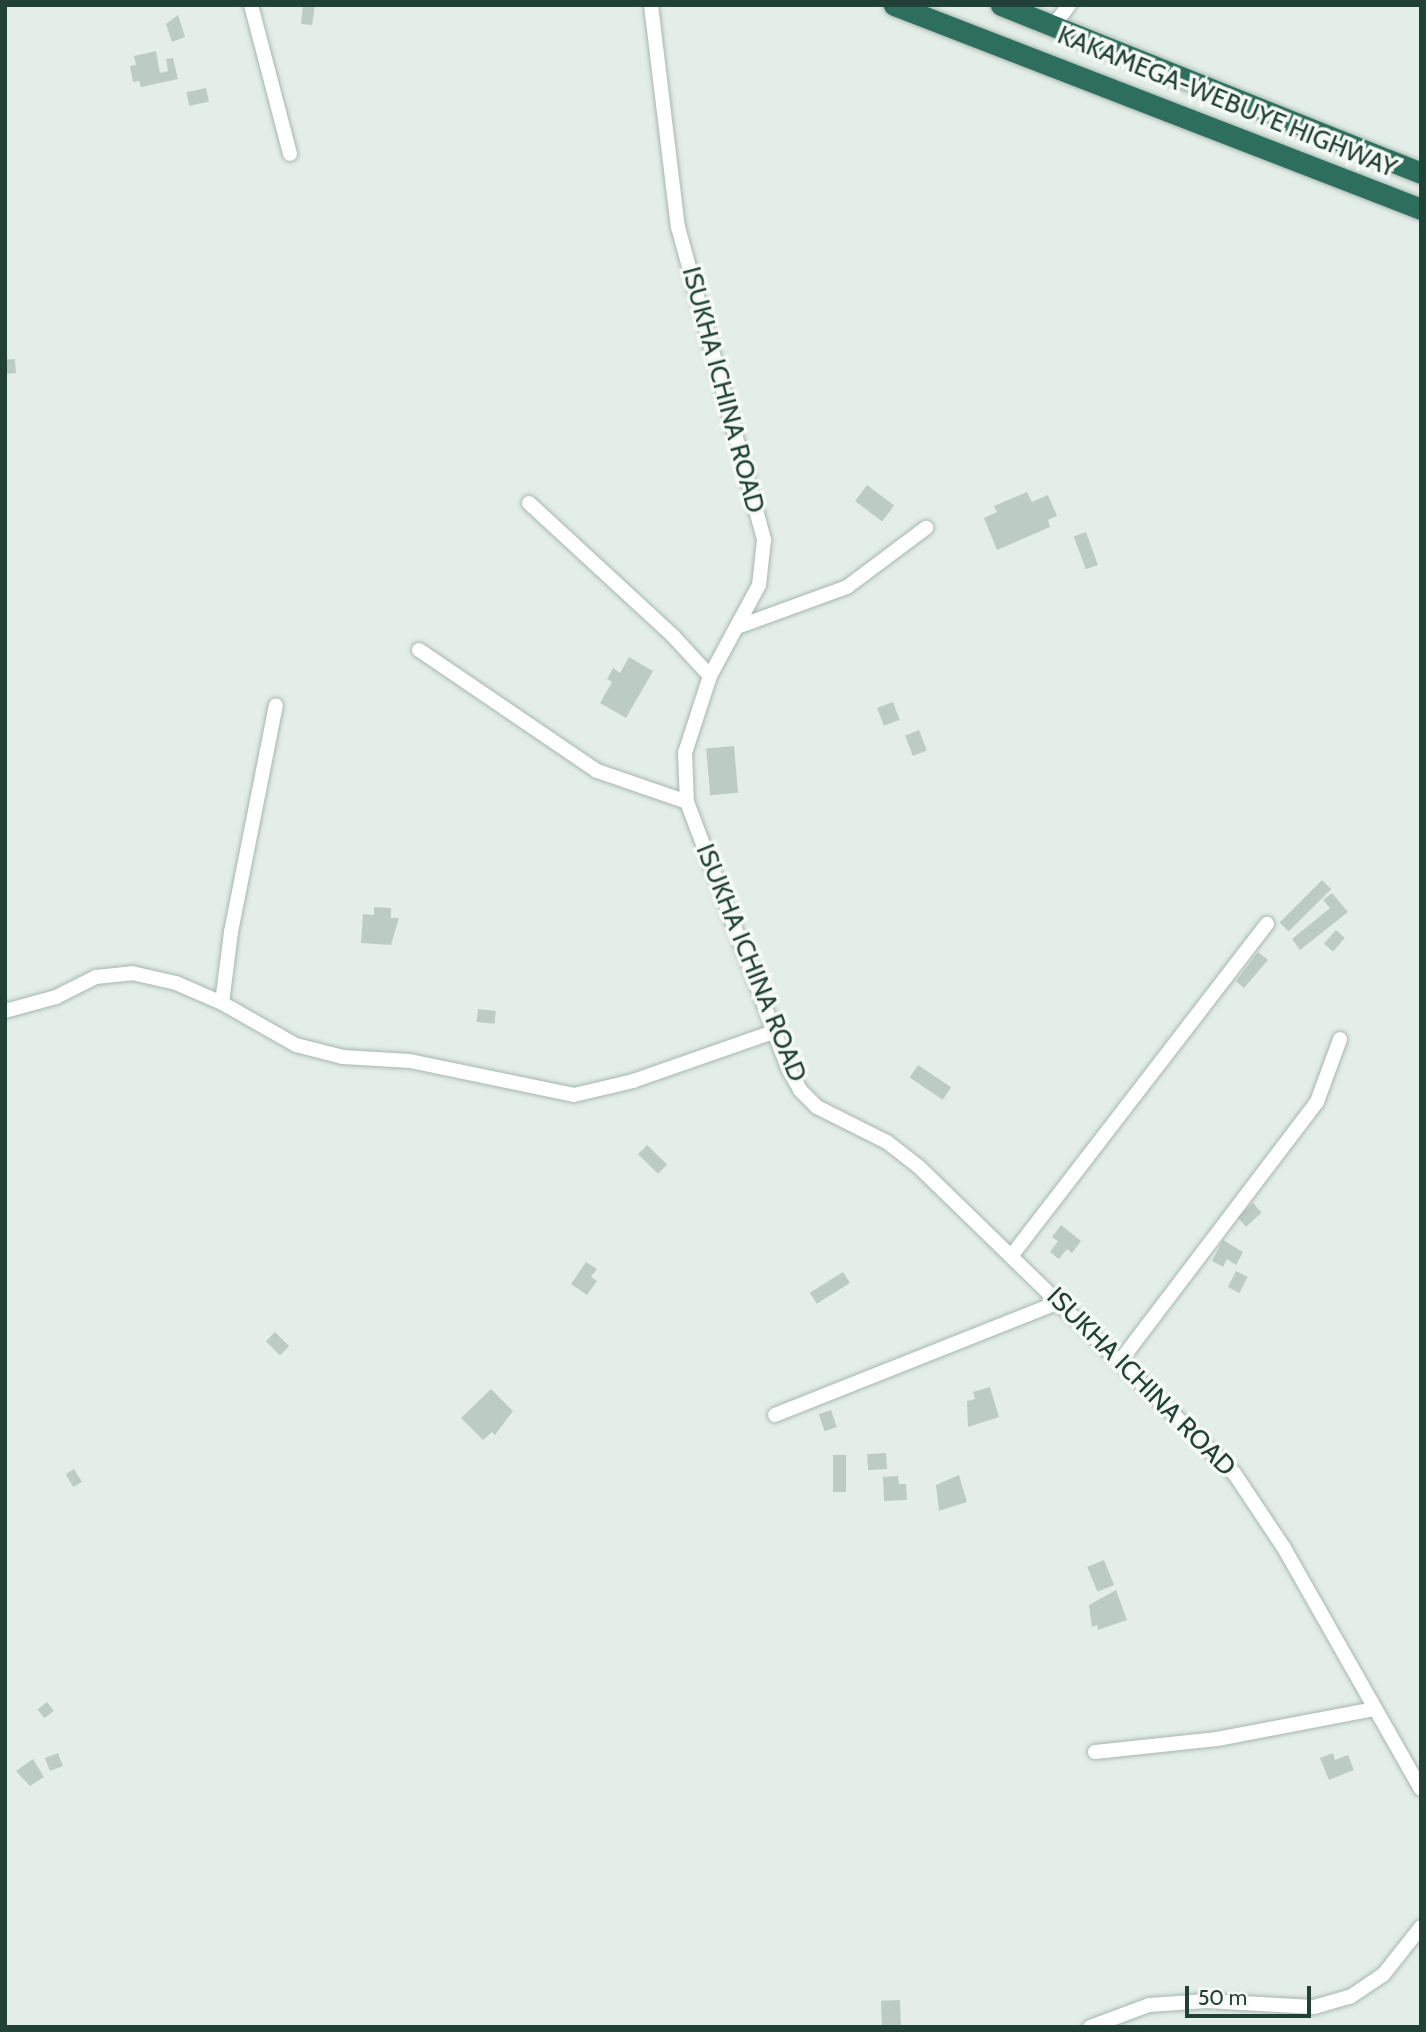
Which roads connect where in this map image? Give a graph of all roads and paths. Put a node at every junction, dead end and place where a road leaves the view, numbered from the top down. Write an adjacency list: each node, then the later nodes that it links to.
1 (251, 5): 7 (street)
2 (651, 5): 12 (street, ISUKHA ICHINA ROAD)
3 (894, 5): 9 (highway, KAKAMEGA-WEBUYE HIGHWAY)
4 (1000, 5): 6 (highway, KAKAMEGA-WEBUYE HIGHWAY)
5 (1069, 5): 6 (street)
6 (1054, 25): 8 (highway, KAKAMEGA-WEBUYE HIGHWAY)
7 (290, 154)
8 (1421, 173)
9 (1421, 208)
10 (529, 503): 14 (street)
11 (926, 528): 12 (street)
12 (740, 626): 14 (street, ISUKHA ICHINA ROAD)
13 (419, 650): 16 (street)
14 (710, 676): 16 (street, ISUKHA ICHINA ROAD)
15 (276, 705): 18 (street)
16 (687, 802): 20 (street, ISUKHA ICHINA ROAD)
17 (1267, 924): 22 (street)
18 (222, 1003): 19 (street); 20 (street)
19 (5, 1011)
20 (773, 1031): 22 (street, ISUKHA ICHINA ROAD)
21 (1340, 1039): 24 (street)
22 (1012, 1255): 23 (street, ISUKHA ICHINA ROAD)
23 (1062, 1301): 24 (street, ISUKHA ICHINA ROAD); 25 (street)
24 (1121, 1360): 26 (street, ISUKHA ICHINA ROAD)
25 (775, 1415)
26 (1375, 1709): 27 (street); 28 (street, ISUKHA ICHINA ROAD)
27 (1095, 1752)
28 (1421, 1788)
29 (1421, 1927): 30 (street)
30 (1090, 2027)

